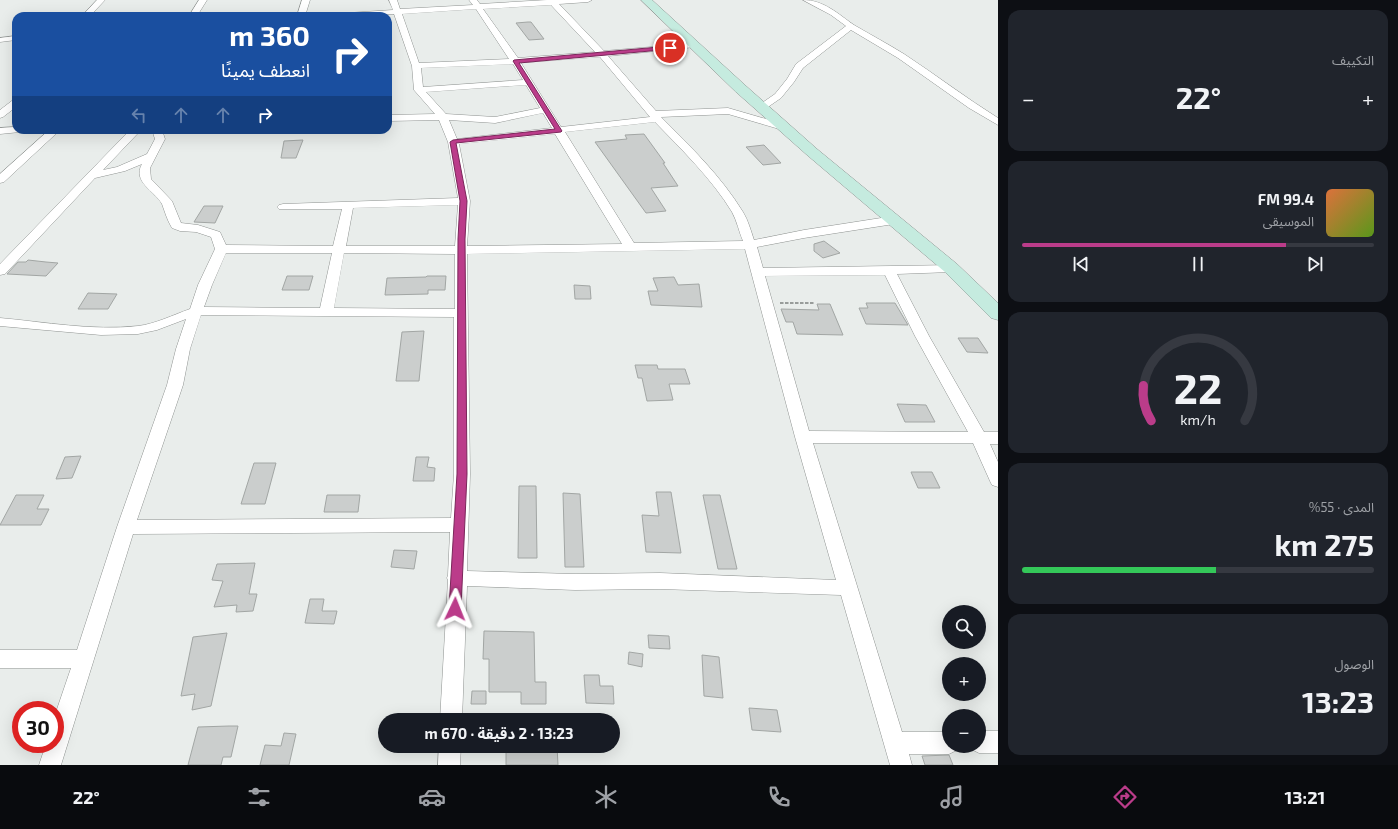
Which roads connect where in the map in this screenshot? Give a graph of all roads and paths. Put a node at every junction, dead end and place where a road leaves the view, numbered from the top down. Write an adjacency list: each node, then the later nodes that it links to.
1 (101, 0): 10 (street)
2 (203, 0): 11 (street)
3 (306, 0): 12 (street)
4 (393, 0): 14 (street)
5 (588, 0): 8 (street)
6 (646, 0): 18 (street)
7 (807, 0): 15 (street)
8 (552, 1): 9 (street); 19 (street)
9 (476, 4): 14 (street); 20 (street)
10 (90, 12)
11 (196, 12)
12 (302, 12)
13 (392, 12): 14 (street)
14 (396, 12): 21 (street)
15 (851, 26): 25 (street); 31 (street)
16 (12, 38): 17 (street)
17 (0, 40)
18 (695, 45): 19 (street); 25 (street)
19 (602, 54): 20 (street); 29 (street)
20 (516, 61): 21 (street); 22 (street)
21 (416, 66): 23 (street)
22 (527, 82): 23 (street); 26 (street)
23 (420, 90): 28 (street)
24 (12, 106): 27 (street)
25 (762, 107): 32 (street)
26 (546, 110): 28 (street); 35 (street)
27 (0, 116)
28 (443, 117): 30 (street); 39 (street)
29 (656, 117): 32 (street); 35 (street); 47 (street)
30 (392, 118)
31 (998, 122)
32 (786, 128): 46 (street)
33 (0, 130): 34 (street)
34 (12, 130)
35 (559, 131): 39 (street); 48 (street)
36 (51, 134): 42 (street)
37 (132, 134): 41 (street)
38 (159, 134): 40 (street)
39 (453, 142): 43 (street)
40 (152, 156): 41 (street); 49 (street)
41 (92, 176): 53 (street)
42 (0, 180)
43 (464, 201): 44 (street); 51 (street)
44 (348, 205): 45 (street); 50 (street)
45 (283, 207)
46 (894, 220): 47 (street); 52 (street)
47 (750, 245): 48 (street); 55 (street)
48 (631, 248): 51 (street)
49 (221, 249): 50 (street); 58 (street)
50 (339, 250): 51 (street); 59 (street)
51 (462, 250): 60 (street)
52 (951, 268): 54 (street); 61 (street)
53 (0, 271)
54 (889, 271): 55 (street); 64 (street)
55 (757, 272): 56 (street)
56 (766, 303): 57 (path); 63 (street)
57 (814, 303)
58 (197, 311): 59 (street); 62 (street); 68 (street)
59 (326, 312): 60 (street)
60 (461, 312): 67 (street)
61 (998, 314)
62 (0, 322)
63 (804, 438): 64 (street); 70 (street)
64 (979, 438): 65 (street); 66 (street)
65 (998, 438)
66 (998, 481)
67 (460, 525): 68 (street); 69 (street)
68 (126, 527): 72 (street)
69 (456, 578): 70 (street); 73 (street)
70 (849, 588): 77 (street)
71 (0, 659): 72 (street)
72 (84, 659): 79 (street)
73 (451, 713)
74 (986, 742): 75 (street)
75 (998, 742)
76 (942, 743): 77 (street)
77 (894, 744): 81 (street)
78 (450, 753): 80 (street)
79 (50, 765)
80 (449, 765)
81 (901, 765)

